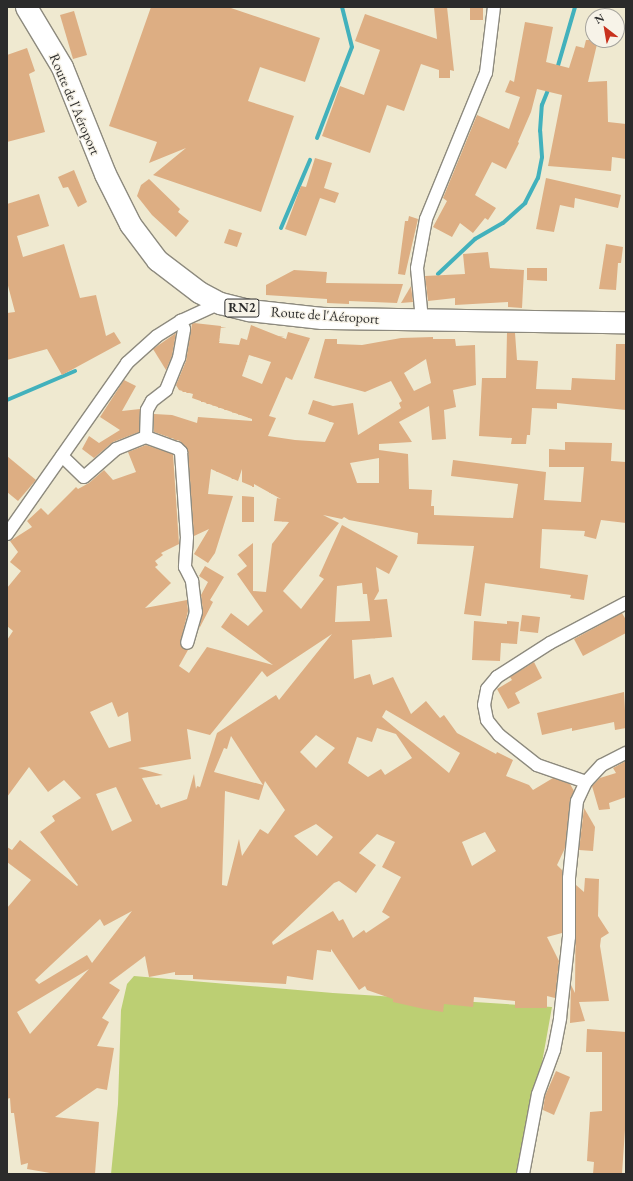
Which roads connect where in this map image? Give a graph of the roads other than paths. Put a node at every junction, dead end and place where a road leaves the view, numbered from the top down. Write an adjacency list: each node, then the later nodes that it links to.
1 (26, 7): 3 (highway, Route de l'Aéroport / RN2)
2 (494, 7): 4 (street)
3 (220, 303): 4 (highway, Route de l'Aéroport / RN2); 5 (street)
4 (422, 320): 6 (highway, Route de l'Aéroport / RN2)
5 (181, 321): 7 (street); 8 (street)
6 (626, 322)
7 (146, 437): 8 (street); 11 (street)
8 (62, 456): 9 (street)
9 (7, 534)
10 (626, 603): 13 (street)
11 (187, 643)
12 (626, 753): 13 (street)
13 (586, 782): 14 (street)
14 (524, 1174)

